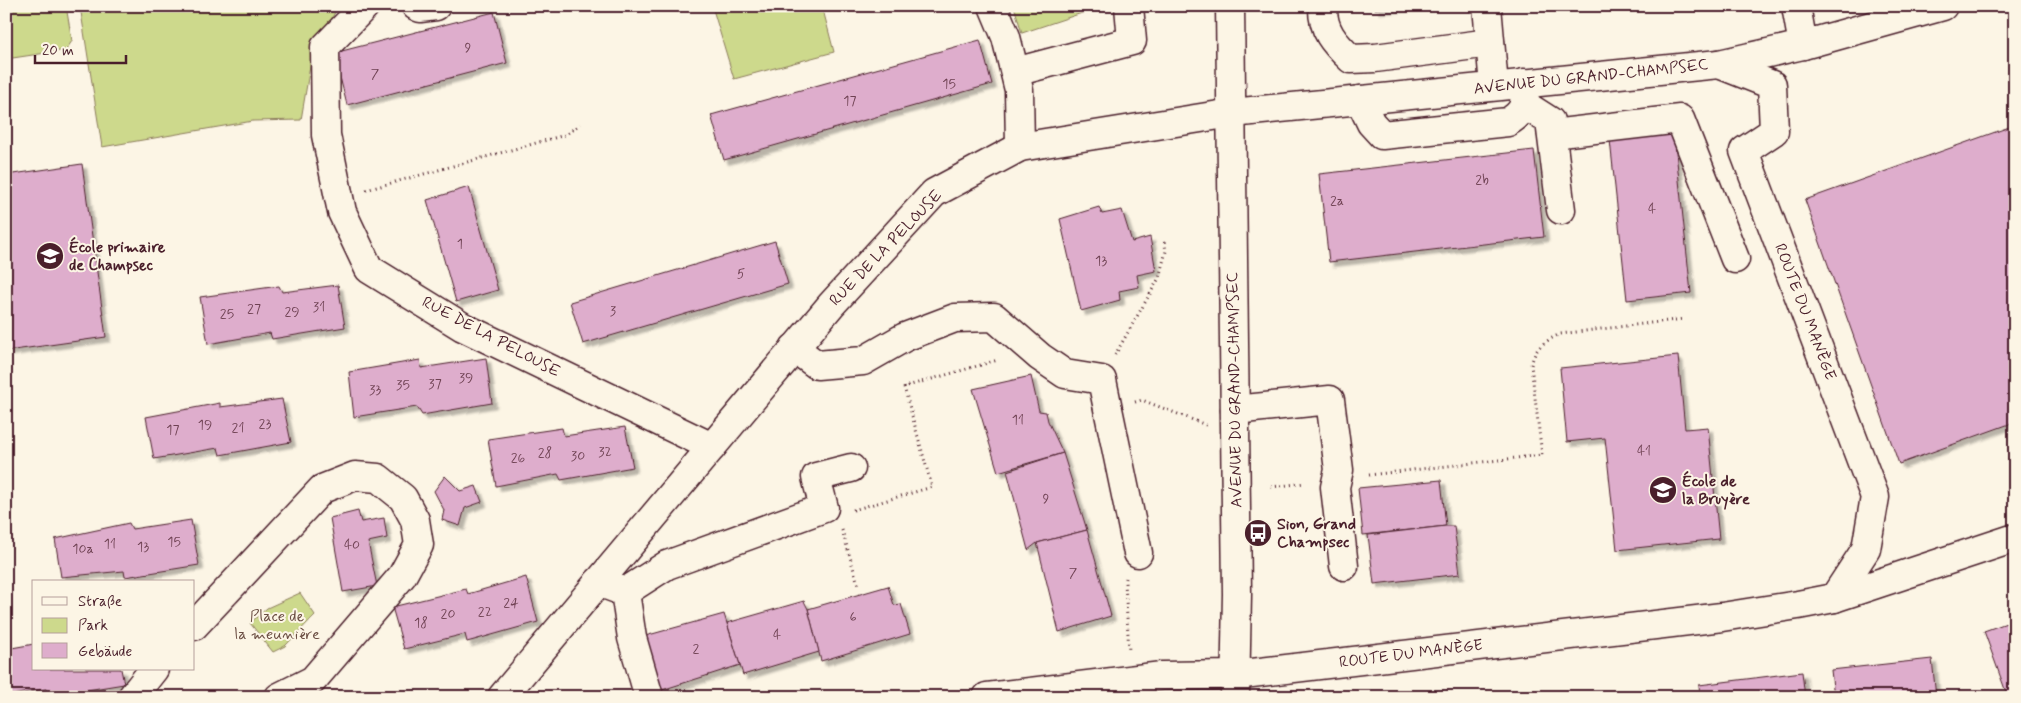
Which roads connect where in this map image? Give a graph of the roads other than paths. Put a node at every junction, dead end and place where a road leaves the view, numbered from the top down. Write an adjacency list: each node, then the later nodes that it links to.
1 (365, 6): 25 (street, RUE DE LA PELOUSE)
2 (416, 6): 3 (street)
3 (436, 6)
4 (993, 6): 14 (street)
5 (1129, 6): 14 (street)
6 (1230, 6): 18 (street, AVENUE DU GRAND-CHAMPSEC)
7 (1322, 6): 11 (street)
8 (1487, 6): 11 (street)
9 (1796, 6): 12 (street)
10 (1943, 6): 12 (street, AVENUE DU GRAND-CHAMPSEC)
11 (1490, 43): 15 (street)
12 (1802, 45): 13 (street, AVENUE DU GRAND-CHAMPSEC)
13 (1719, 64): 16 (street, AVENUE DU GRAND-CHAMPSEC); 32 (street, ROUTE DU MANÈGE)
14 (1015, 72): 20 (street)
15 (1494, 86): 16 (street, AVENUE DU GRAND-CHAMPSEC); 17 (street, AVENUE DU GRAND-CHAMPSEC)
16 (1525, 94): 17 (street); 19 (street)
17 (1360, 100): 18 (street, AVENUE DU GRAND-CHAMPSEC)
18 (1232, 113): 20 (street, RUE DE LA PELOUSE); 24 (street, AVENUE DU GRAND-CHAMPSEC)
19 (1552, 134): 21 (street); 22 (street)
20 (1020, 147): 23 (street, RUE DE LA PELOUSE)
21 (1561, 210)
22 (1735, 259)
23 (794, 348): 25 (street, RUE DE LA PELOUSE); 28 (street)
24 (1235, 410): 29 (street); 35 (street, AVENUE DU GRAND-CHAMPSEC)
25 (712, 447): 30 (street, RUE DE LA PELOUSE)
26 (850, 468): 31 (street)
27 (2015, 538): 32 (street, ROUTE DU MANÈGE)
28 (1138, 553)
29 (1344, 566)
30 (598, 582): 31 (street); 38 (street, RUE DE LA PELOUSE)
31 (624, 592): 39 (street)
32 (1834, 598): 35 (street, ROUTE DU MANÈGE)
33 (195, 625): 37 (street)
34 (153, 670): 36 (street)
35 (1235, 686): 40 (street, ROUTE DU MANÈGE)
36 (132, 697)
37 (279, 697)
38 (502, 697)
39 (649, 697)
40 (987, 697)

